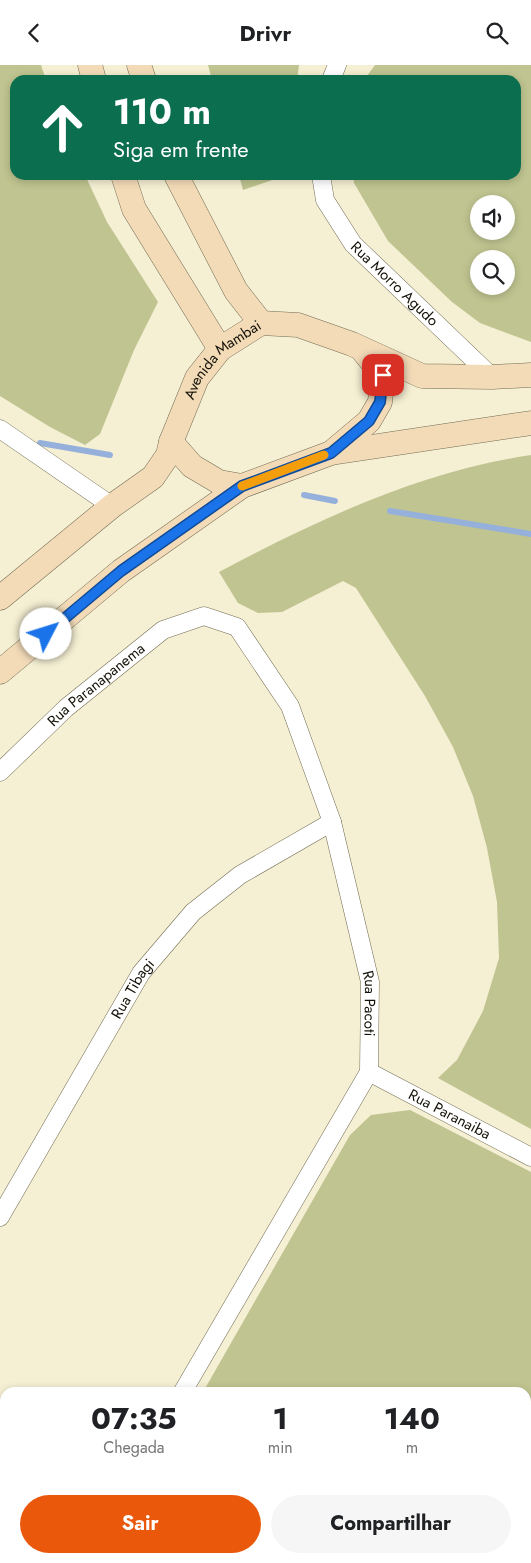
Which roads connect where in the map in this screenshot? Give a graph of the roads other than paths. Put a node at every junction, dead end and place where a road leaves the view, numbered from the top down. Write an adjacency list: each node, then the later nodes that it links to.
1 (125, 180): 5 (street)
2 (179, 180): 4 (street)
3 (322, 180): 8 (street, Rua Morro Agudo)
4 (261, 323): 5 (street, Avenida Mambai); 6 (street, Avenida Mambai)
5 (220, 349): 11 (street, Avenida Mambai)
6 (361, 349): 8 (street, Avenida Mambai); 12 (street)
7 (531, 375): 8 (street, Avenida Mambai)
8 (492, 377)
9 (531, 423): 12 (street)
10 (0, 429): 14 (street)
11 (171, 442): 13 (street); 14 (street, Avenida Mambai)
12 (331, 453): 13 (street)
13 (242, 486): 17 (street)
14 (112, 506): 15 (street, Avenida Mambai)
15 (0, 598)
16 (204, 616): 18 (street, Rua Paranapanema); 19 (street, Rua Pacoti)
17 (0, 672)
18 (0, 772)
19 (332, 822): 20 (street, Rua Pacoti); 22 (street, Rua Tibagi)
20 (369, 1072): 21 (street, Rua Paranaiba); 23 (street, Rua Pacoti)
21 (531, 1157)
22 (0, 1217)
23 (185, 1387)

